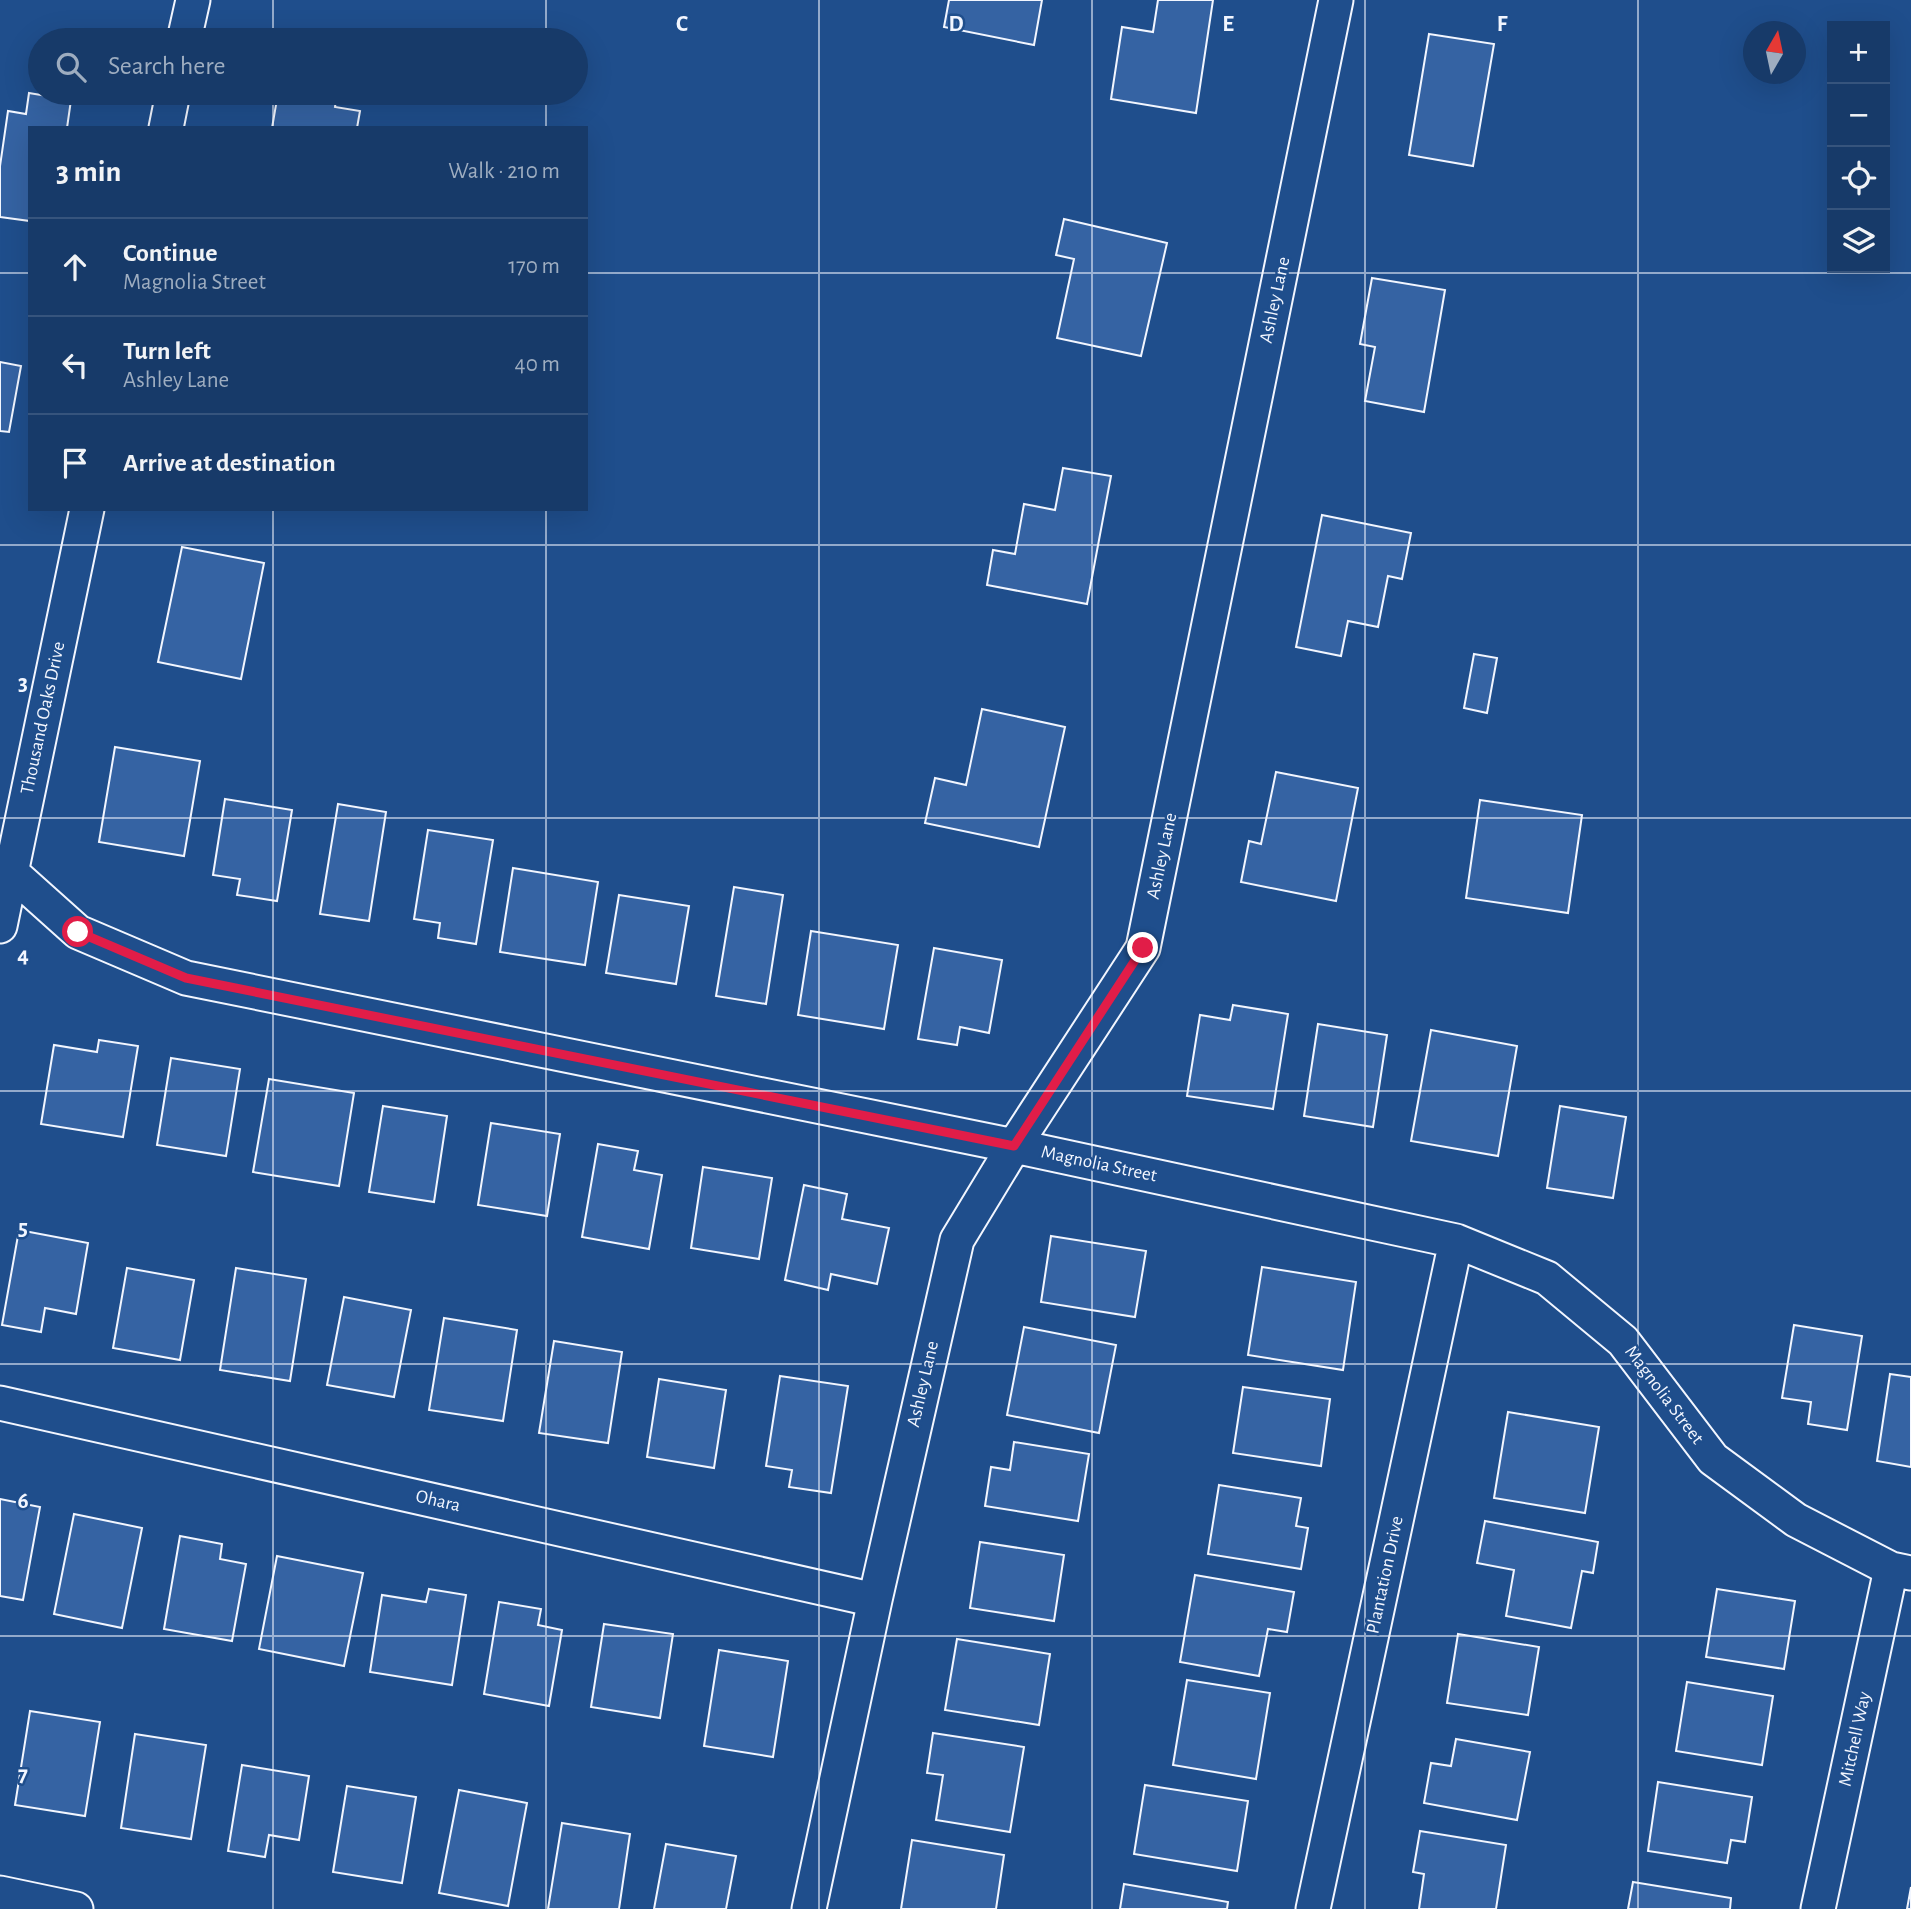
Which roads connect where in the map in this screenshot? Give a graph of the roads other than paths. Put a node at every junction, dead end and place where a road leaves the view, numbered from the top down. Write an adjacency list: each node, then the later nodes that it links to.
1 (193, 0): 3 (street)
2 (1336, 0): 9 (street, Ashley Lane)
3 (187, 28)
4 (171, 105): 5 (street)
5 (166, 126)
6 (87, 511): 7 (street, Thousand Oaks Drive)
7 (5, 869): 8 (street, Thousand Oaks Drive); 9 (street, Magnolia Street)
8 (0, 926)
9 (1014, 1146): 10 (street, Magnolia Street); 13 (street, Ashley Lane)
10 (1456, 1241): 12 (street, Magnolia Street); 17 (street, Plantation Drive)
11 (0, 1403): 13 (street, Ohara)
12 (1901, 1571): 18 (street, Mitchell Way)
13 (875, 1600): 16 (street, Ashley Lane)
14 (0, 1893): 15 (street)
15 (76, 1909)
16 (809, 1909)
17 (1313, 1909)
18 (1818, 1909)

